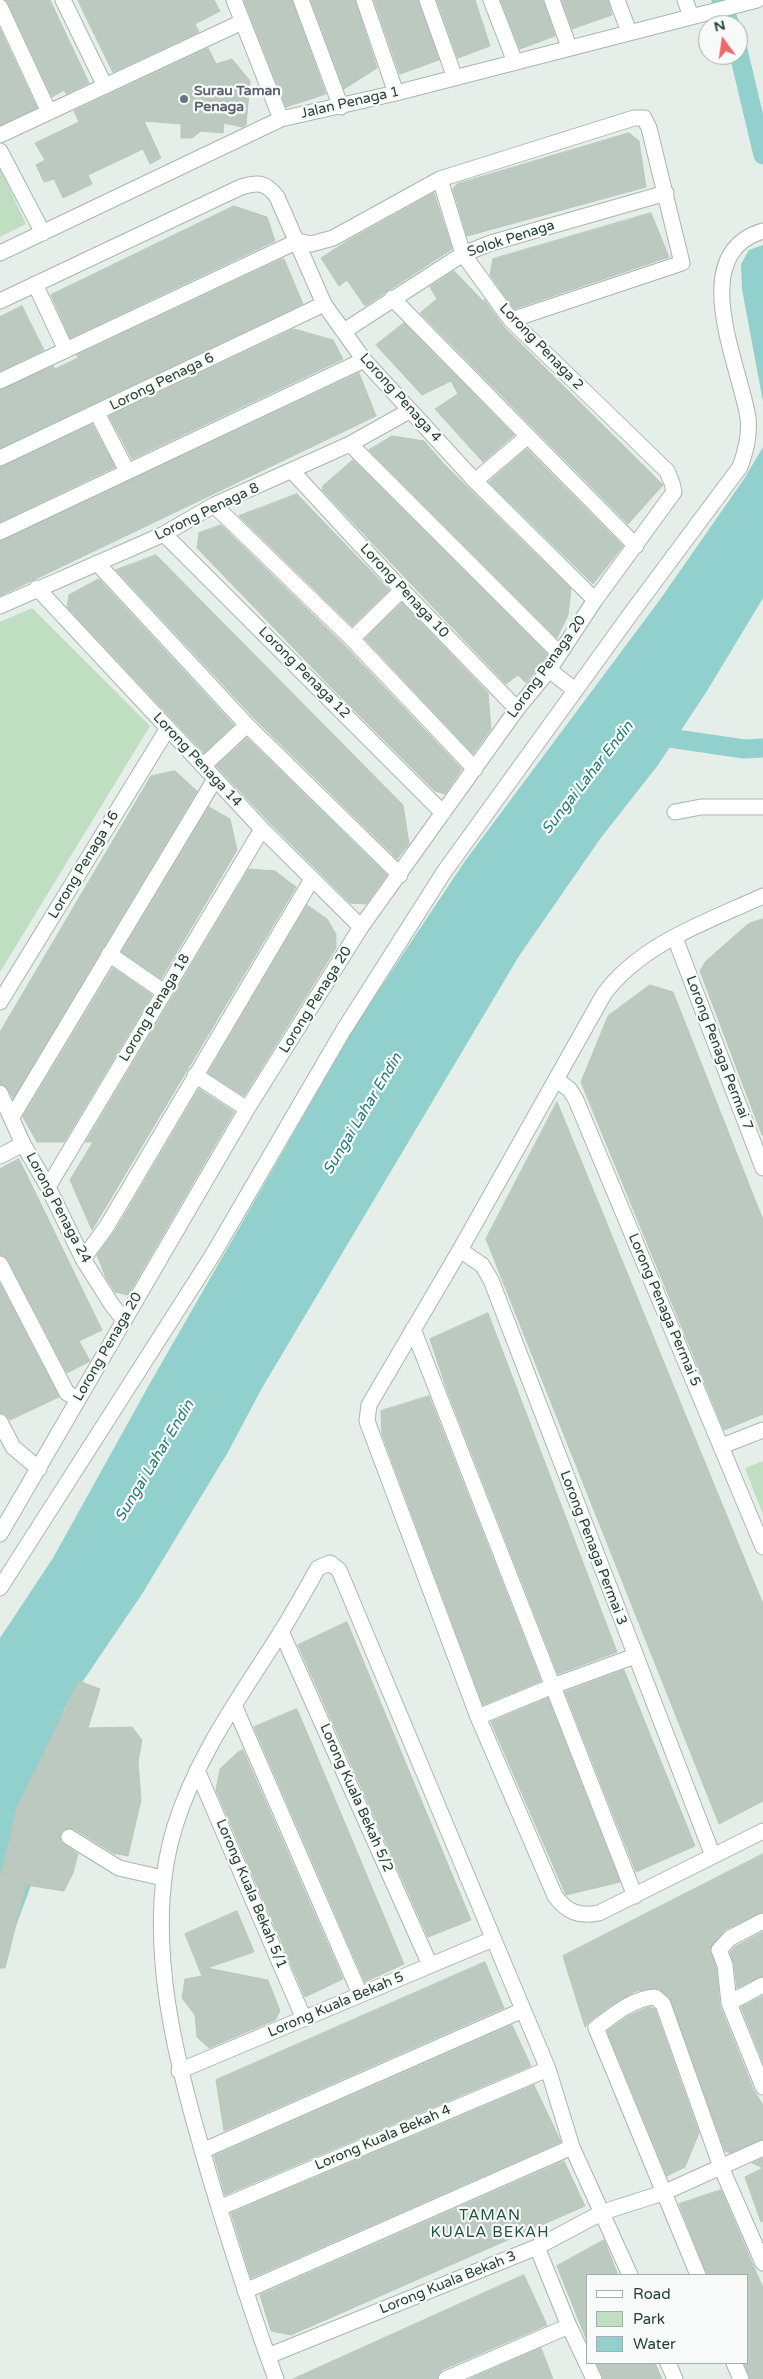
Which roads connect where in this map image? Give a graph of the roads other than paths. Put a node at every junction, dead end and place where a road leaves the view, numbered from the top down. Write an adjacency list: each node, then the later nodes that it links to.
1 (63, 0): 18 (street)
2 (234, 0): 13 (street)
3 (301, 0): 20 (street)
4 (364, 0): 19 (street)
5 (427, 0): 17 (street)
6 (492, 0): 16 (street)
7 (552, 0): 15 (street)
8 (617, 0): 14 (street)
9 (685, 0): 12 (street)
10 (758, 0): 12 (street, Jalan Penaga 1)
11 (0, 7): 21 (street)
12 (697, 15): 14 (street, Jalan Penaga 1)
13 (242, 22): 18 (street); 22 (street)
14 (629, 32): 15 (street, Jalan Penaga 1)
15 (569, 47): 16 (street, Jalan Penaga 1)
16 (515, 62): 17 (street, Jalan Penaga 1)
17 (456, 78): 19 (street, Jalan Penaga 1)
18 (104, 84): 21 (street)
19 (396, 93): 20 (street, Jalan Penaga 1)
20 (340, 107): 22 (street, Jalan Penaga 1)
21 (49, 112): 23 (street)
22 (281, 119): 27 (street, Jalan Penaga 1)
23 (0, 135)
24 (0, 151): 27 (street)
25 (440, 179): 26 (street); 29 (street); 31 (street, Lorong Penaga 2)
26 (666, 193): 31 (street, Solok Penaga); 36 (street)
27 (42, 233): 30 (street, Jalan Penaga 1)
28 (757, 233): 62 (street)
29 (298, 241): 32 (street, Lorong Penaga 4); 35 (street, Lorong Penaga 4); 38 (street)
30 (0, 253)
31 (463, 254): 33 (street, Solok Penaga); 36 (street, Lorong Penaga 2)
32 (34, 284): 34 (street); 38 (street)
33 (392, 298): 37 (street, Solok Penaga); 43 (street)
34 (0, 301)
35 (324, 304): 37 (street, Lorong Penaga 4); 42 (street, Lorong Penaga 6)
36 (511, 320): 49 (street, Lorong Penaga 2)
37 (344, 331): 39 (street, Lorong Penaga 4)
38 (66, 350): 40 (street)
39 (364, 360): 41 (street, Lorong Penaga 4); 46 (street)
40 (0, 381)
41 (410, 411): 44 (street, Lorong Penaga 8); 48 (street, Lorong Penaga 4)
42 (97, 413): 45 (street, Lorong Penaga 6); 46 (street)
43 (528, 436): 48 (street); 53 (street)
44 (350, 444): 47 (street, Lorong Penaga 8); 60 (street)
45 (0, 458)
46 (127, 471): 51 (street)
47 (292, 471): 50 (street, Lorong Penaga 8); 56 (street, Lorong Penaga 10)
48 (476, 481): 57 (street, Lorong Penaga 4)
49 (674, 492): 53 (street, Lorong Penaga 20)
50 (214, 505): 52 (street, Lorong Penaga 8); 59 (street)
51 (0, 532)
52 (164, 534): 54 (street, Lorong Penaga 8); 71 (street, Lorong Penaga 12)
53 (636, 546): 57 (street, Lorong Penaga 20)
54 (97, 563): 55 (street, Lorong Penaga 8); 64 (street)
55 (37, 588): 58 (street, Lorong Penaga 8); 65 (street, Lorong Penaga 14)
56 (402, 590): 59 (street); 63 (street, Lorong Penaga 10)
57 (595, 600): 60 (street, Lorong Penaga 20)
58 (0, 606)
59 (352, 639): 67 (street)
60 (559, 653): 61 (street, Lorong Penaga 20)
61 (549, 670): 62 (street); 63 (street, Lorong Penaga 20)
62 (575, 690): 102 (street)
63 (517, 709): 67 (street, Lorong Penaga 20)
64 (247, 724): 66 (street); 73 (street)
65 (168, 728): 66 (street, Lorong Penaga 14); 80 (street, Lorong Penaga 16)
66 (203, 766): 68 (street, Lorong Penaga 14)
67 (475, 769): 71 (street, Lorong Penaga 20)
68 (215, 779): 72 (street, Lorong Penaga 14); 78 (street)
69 (763, 807): 70 (street)
70 (675, 812)
71 (443, 813): 73 (street, Lorong Penaga 20)
72 (262, 829): 74 (street, Lorong Penaga 14); 79 (street, Lorong Penaga 18)
73 (400, 875): 76 (street, Lorong Penaga 20)
74 (312, 879): 76 (street, Lorong Penaga 14); 81 (street)
75 (763, 896): 77 (street)
76 (361, 927): 84 (street, Lorong Penaga 20)
77 (674, 938): 82 (street); 88 (street, Lorong Penaga Permai 7)
78 (109, 954): 79 (street); 85 (street)
79 (164, 992): 89 (street, Lorong Penaga 18)
80 (0, 1002)
81 (195, 1075): 84 (street); 91 (street)
82 (556, 1079): 90 (street); 98 (street, Lorong Penaga Permai 5)
83 (0, 1093): 85 (street, Lorong Penaga 24)
84 (247, 1109): 93 (street, Lorong Penaga 20)
85 (12, 1117): 86 (street, Lorong Penaga 24)
86 (23, 1144): 87 (street); 89 (street, Lorong Penaga 24)
87 (0, 1156)
88 (763, 1168)
89 (48, 1187): 91 (street, Lorong Penaga 24)
90 (460, 1250): 94 (street); 104 (street, Lorong Penaga Permai 3)
91 (83, 1259): 93 (street, Lorong Penaga 24)
92 (0, 1264): 95 (street)
93 (123, 1319): 95 (street, Lorong Penaga 20)
94 (413, 1329): 105 (street); 107 (street)
95 (78, 1399): 99 (street, Lorong Penaga 20)
96 (0, 1422): 99 (street)
97 (763, 1430): 98 (street)
98 (722, 1446): 101 (street, Lorong Penaga Permai 5)
99 (39, 1469): 100 (street, Lorong Penaga 20)
100 (0, 1534)
101 (763, 1547)
102 (0, 1588)
103 (282, 1631): 106 (street); 115 (street); 116 (street, Lorong Kuala Bekah 5/2)
104 (635, 1656): 105 (street); 111 (street, Lorong Penaga Permai 3)
105 (553, 1686): 107 (street); 113 (street)
106 (234, 1705): 108 (street); 118 (street)
107 (478, 1717): 113 (street)
108 (197, 1770): 112 (street); 121 (street, Lorong Kuala Bekah 5/1)
109 (763, 1831): 111 (street)
110 (68, 1837): 112 (street)
111 (713, 1856): 113 (street)
112 (164, 1878): 123 (street)
113 (635, 1896)
114 (763, 1921): 119 (street)
115 (493, 1939): 116 (street, Lorong Kuala Bekah 5); 120 (street)
116 (430, 1965): 118 (street, Lorong Kuala Bekah 5)
117 (763, 1985): 119 (street)
118 (360, 1994): 121 (street, Lorong Kuala Bekah 5)
119 (728, 2003): 124 (street)
120 (523, 2010): 122 (street); 127 (street)
121 (304, 2019): 123 (street, Lorong Kuala Bekah 5)
122 (548, 2069): 125 (street); 130 (street, Lorong Kuala Bekah 4)
123 (179, 2071): 127 (street)
124 (761, 2077)
125 (572, 2147): 131 (street); 137 (street)
126 (763, 2148): 128 (street, Lorong Kuala Bekah 3)
127 (202, 2152): 130 (street)
128 (721, 2167): 129 (street, Lorong Kuala Bekah 3); 129 (street); 132 (street)
129 (663, 2193): 131 (street, Lorong Kuala Bekah 3); 136 (street)
130 (219, 2208): 137 (street)
131 (603, 2212): 133 (street, Lorong Kuala Bekah 3); 135 (street)
132 (757, 2234): 134 (street)
133 (537, 2247): 138 (street); 139 (street, Lorong Kuala Bekah 3)
134 (763, 2263)
135 (630, 2274)
136 (698, 2274)
137 (245, 2291): 139 (street)
138 (569, 2326): 140 (street); 145 (street)
139 (268, 2356): 144 (street)
140 (586, 2362)
141 (587, 2364): 146 (street)
142 (668, 2364): 147 (street)
143 (734, 2364): 148 (street)
144 (276, 2379)
145 (446, 2379)
146 (594, 2379)
147 (676, 2379)
148 (741, 2379)

